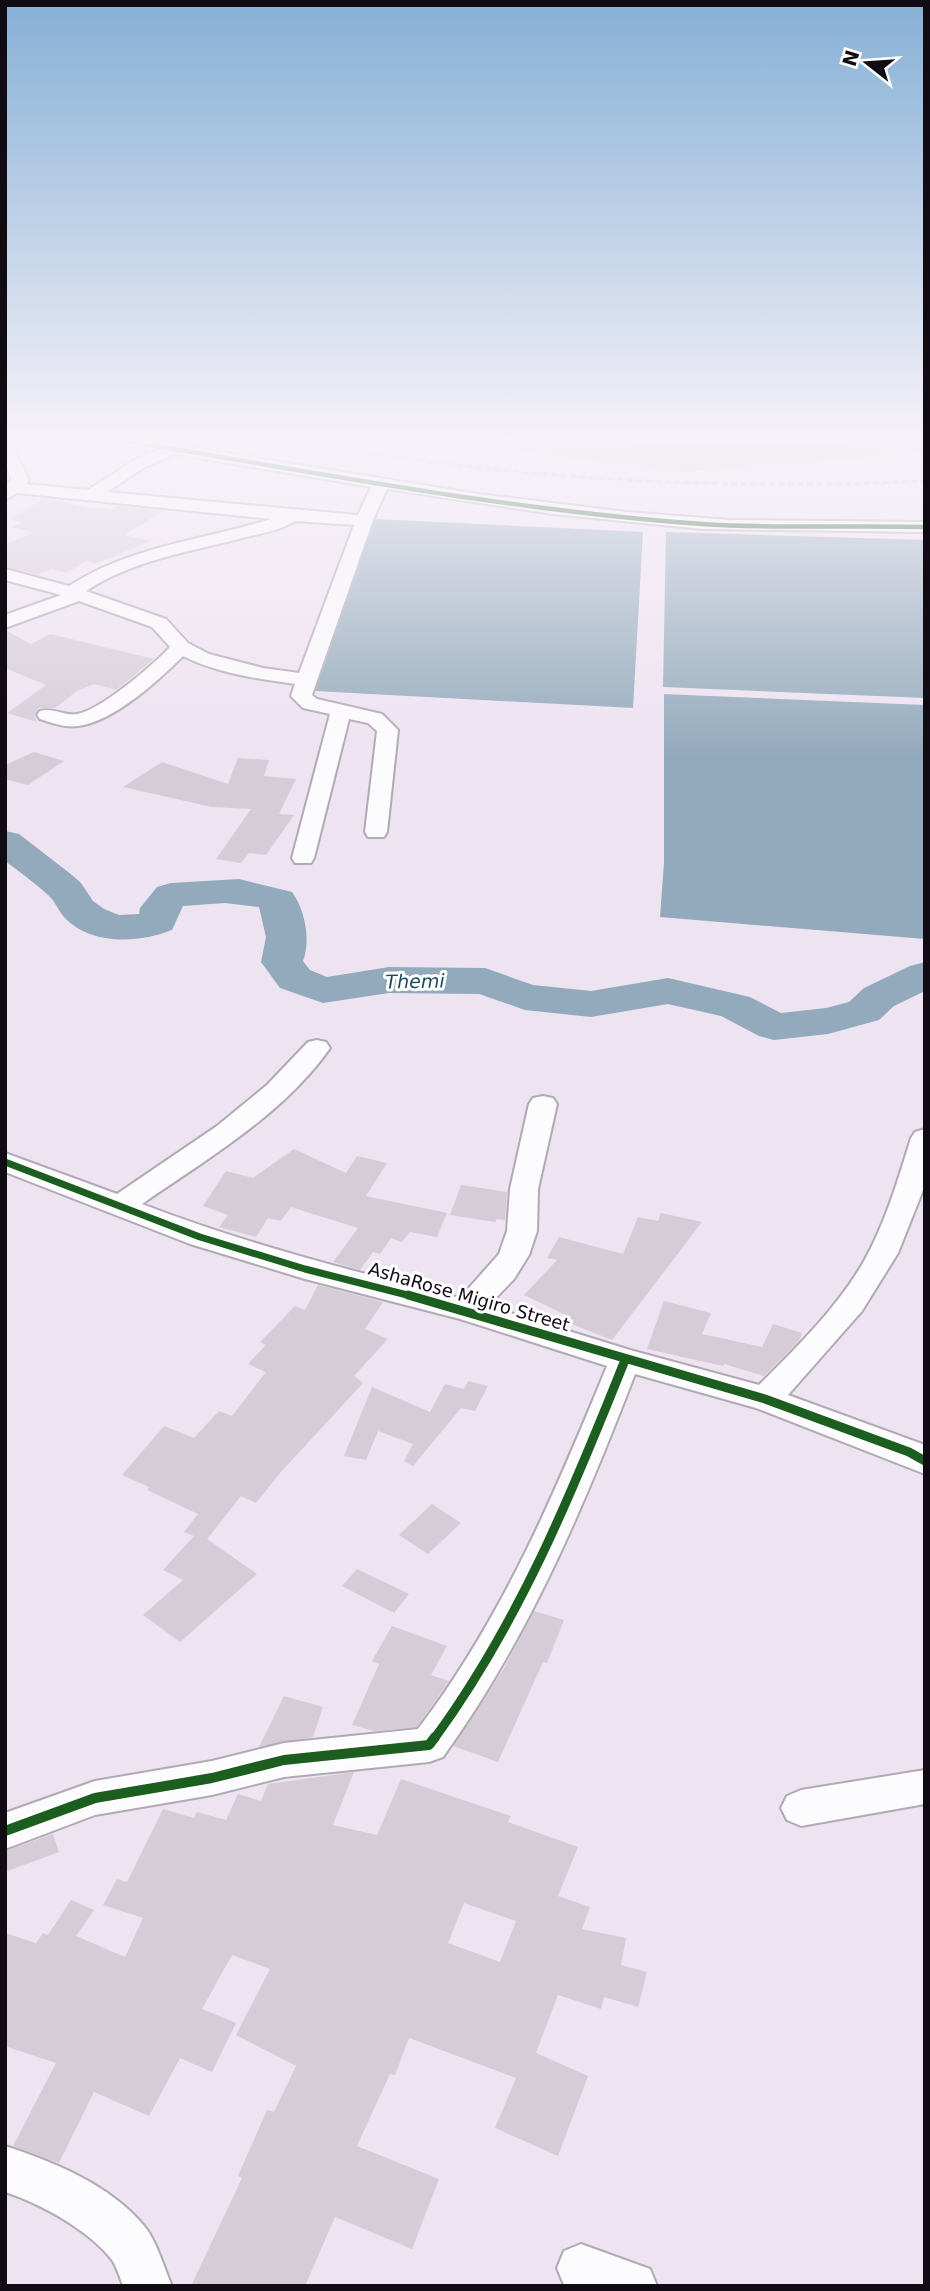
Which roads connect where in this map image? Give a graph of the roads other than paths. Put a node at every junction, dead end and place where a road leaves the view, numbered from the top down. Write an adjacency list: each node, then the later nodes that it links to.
1 (201, 545): 4 (street)
2 (355, 545): 7 (street)
3 (5, 574): 4 (street)
4 (76, 593): 5 (street); 6 (street)
5 (5, 622)
6 (181, 647): 7 (street); 9 (street)
7 (306, 680): 8 (street)
8 (341, 711): 10 (street); 11 (street)
9 (47, 715)
10 (376, 832)
11 (303, 858)
12 (317, 1048): 16 (street)
13 (543, 1104): 17 (street)
14 (925, 1138): 19 (street)
15 (5, 1162): 16 (street, AshaRose Migiro Street)
16 (120, 1206): 17 (street, AshaRose Migiro Street)
17 (466, 1310): 18 (street, AshaRose Migiro Street)
18 (625, 1360): 19 (street, AshaRose Migiro Street); 23 (street)
19 (765, 1399): 20 (street, AshaRose Migiro Street)
20 (925, 1461)
21 (925, 1787): 22 (street)
22 (801, 1808)
23 (5, 1831)
24 (5, 2169): 26 (street)
25 (581, 2268): 27 (street)
26 (148, 2286)
27 (633, 2286)

